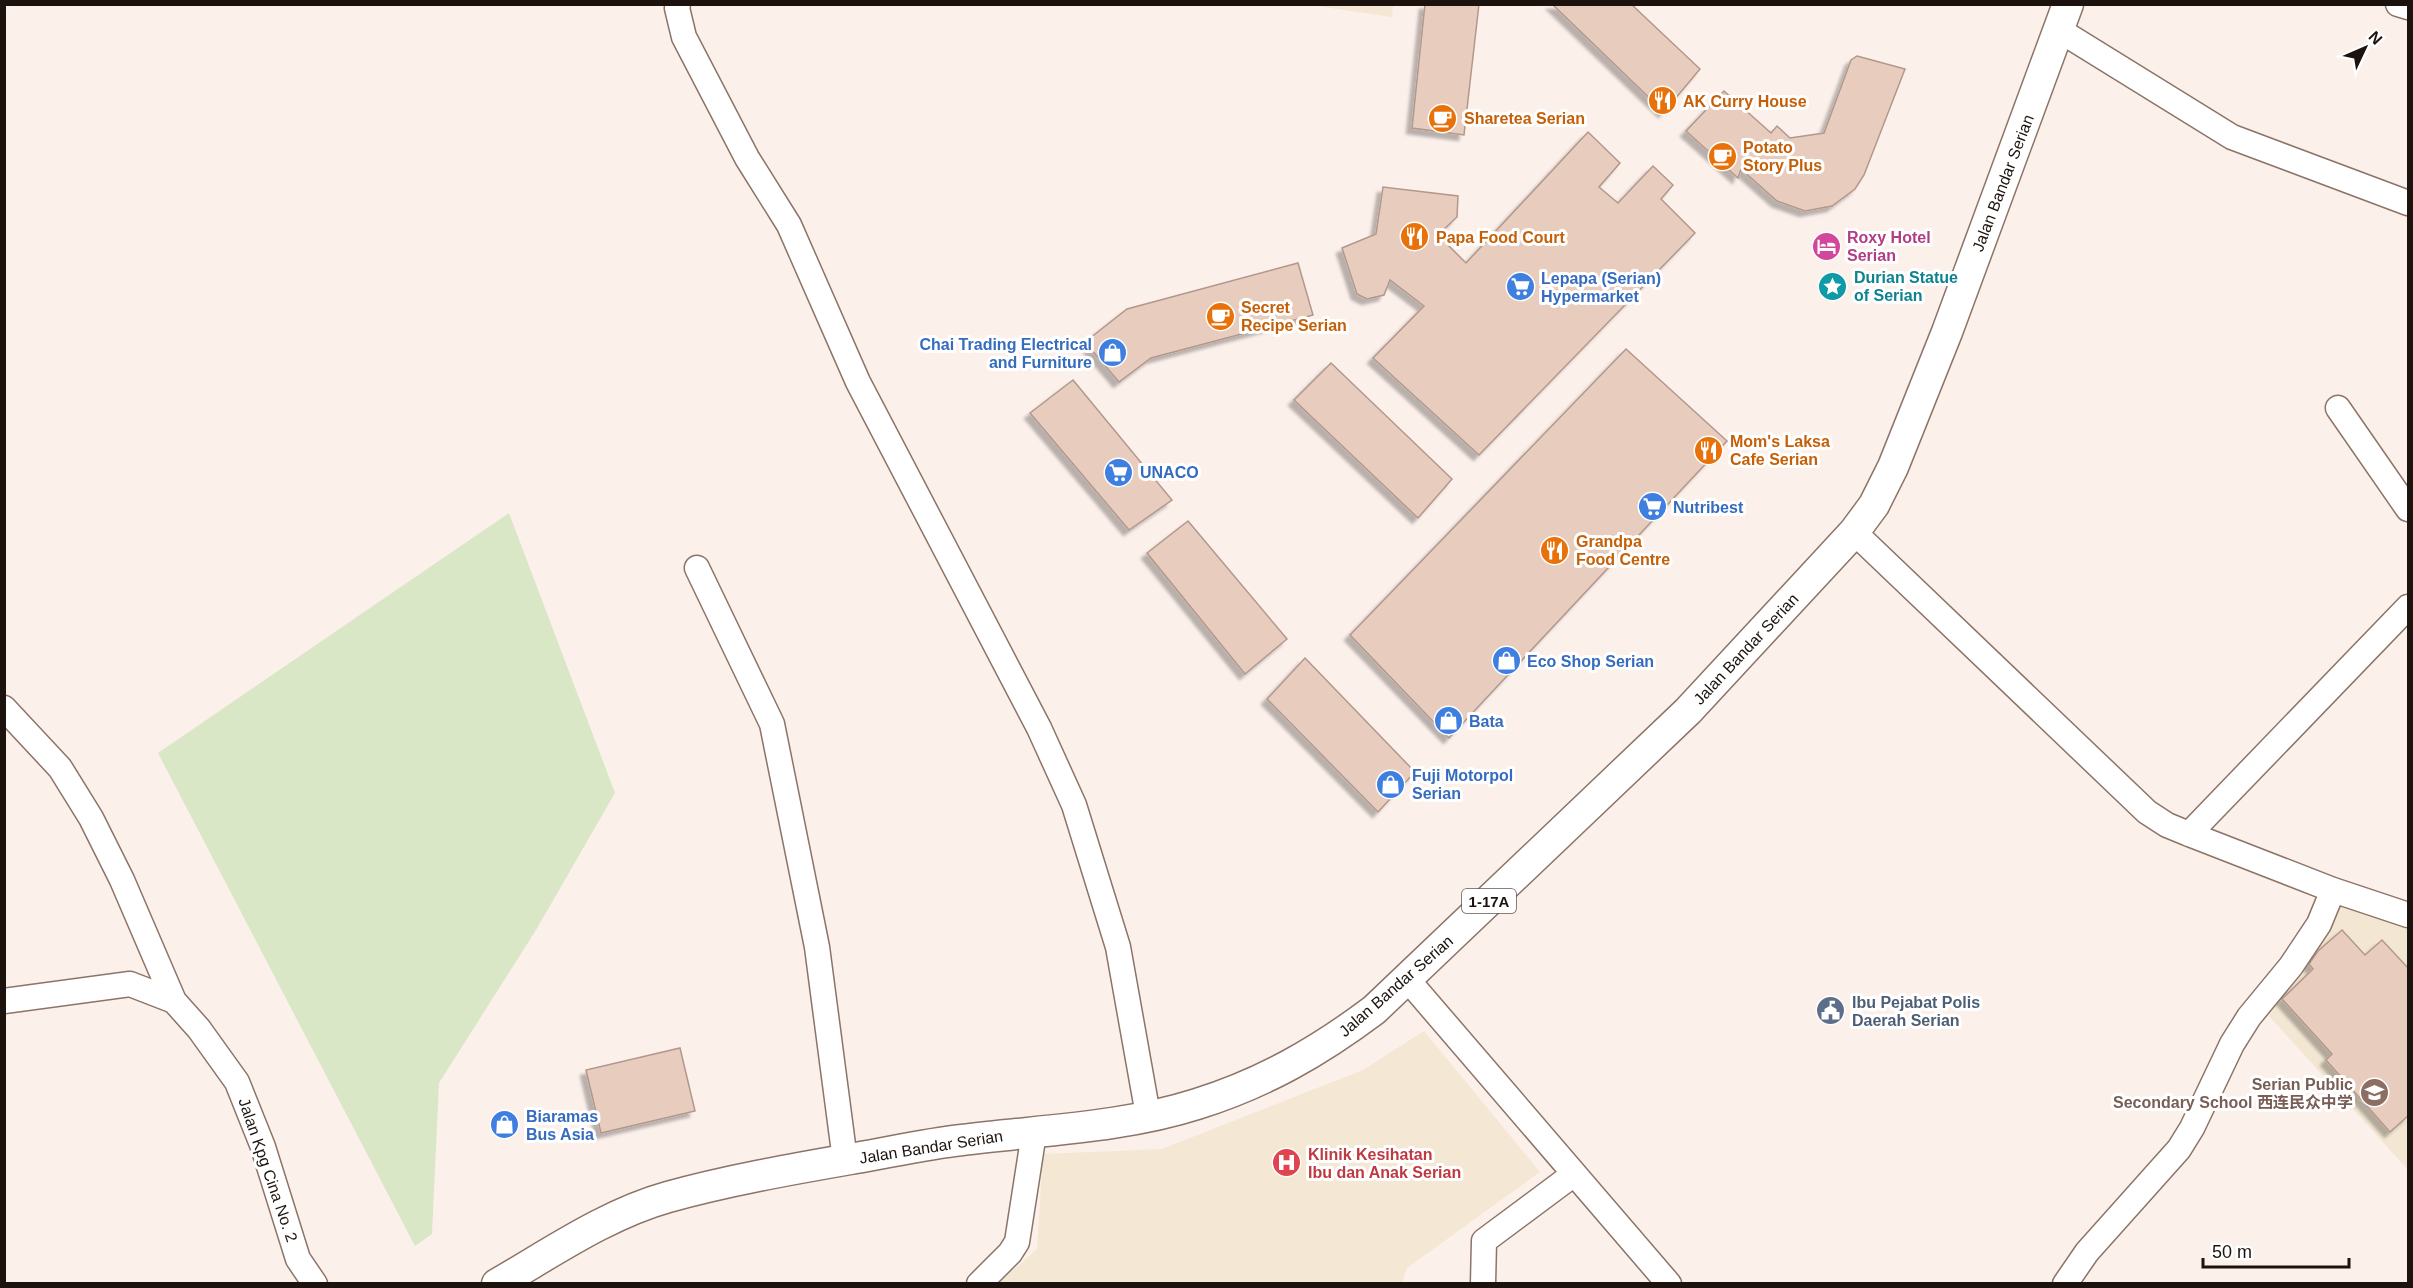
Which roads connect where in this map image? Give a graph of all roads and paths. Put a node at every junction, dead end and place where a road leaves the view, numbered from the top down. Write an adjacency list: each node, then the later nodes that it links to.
1 (678, 4): 18 (street)
2 (2398, 4): 3 (street)
3 (2409, 8)
4 (2064, 17): 5 (street); 8 (main road, Jalan Bandar Serian / 1-17A)
5 (2409, 203)
6 (2338, 408): 7 (street)
7 (2409, 509)
8 (1854, 532): 12 (street); 15 (main road, Jalan Bandar Serian / 1-17A)
9 (697, 568): 20 (street)
10 (2409, 607): 12 (street)
11 (4, 708): 16 (street)
12 (2189, 834): 13 (street)
13 (2333, 890): 14 (street); 27 (street)
14 (2409, 915)
15 (1407, 979): 18 (main road, Jalan Bandar Serian / 1-17A); 21 (street)
16 (174, 1000): 17 (street); 22 (street, Jalan Kpg Cina No. 2)
17 (4, 1001)
18 (1148, 1115): 19 (main road, Jalan Bandar Serian / 1-17A)
19 (1034, 1133): 20 (main road, Jalan Bandar Serian / 1-17A); 24 (street)
20 (845, 1160): 23 (main road, Jalan Bandar Serian / 1-17A)
21 (1574, 1174): 25 (street); 26 (street)
22 (315, 1284)
23 (497, 1284)
24 (979, 1284)
25 (1483, 1284)
26 (1669, 1284)
27 (2065, 1284)

